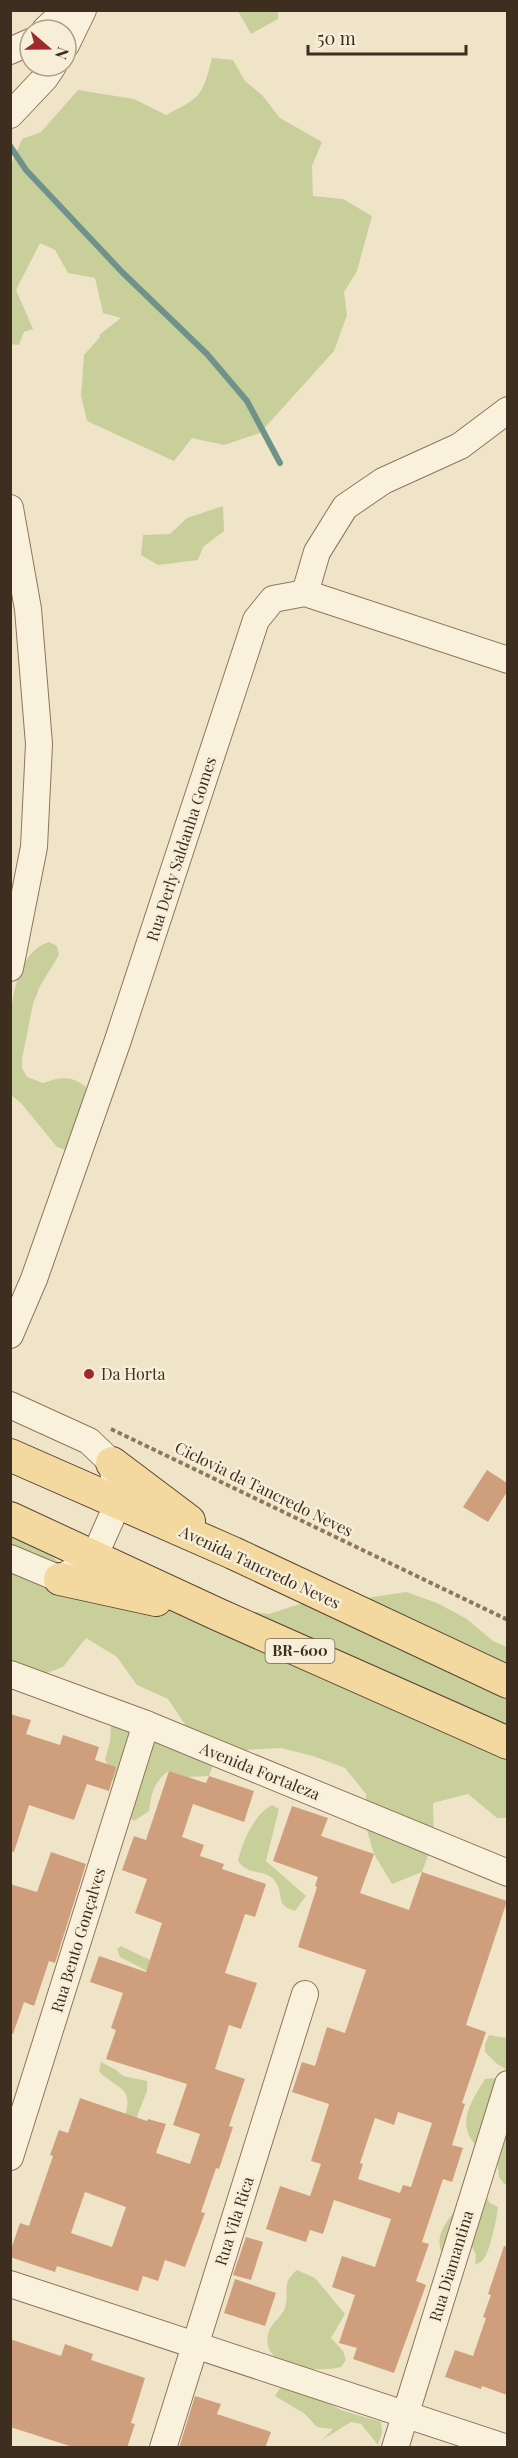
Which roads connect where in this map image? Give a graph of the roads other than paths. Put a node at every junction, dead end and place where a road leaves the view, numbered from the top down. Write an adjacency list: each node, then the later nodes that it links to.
1 (45, 78): 2 (street)
2 (10, 115)
3 (507, 410): 5 (street)
4 (10, 508): 7 (street)
5 (305, 593): 6 (street, Rua Derly Saldanha Gomes); 8 (street, Rua Derly Saldanha Gomes)
6 (507, 660)
7 (10, 968)
8 (10, 1335)
9 (10, 1405): 11 (street)
10 (10, 1455): 12 (main road, Avenida Tancredo Neves)
11 (112, 1463): 12 (street); 14 (main road)
12 (118, 1503): 14 (main road, Avenida Tancredo Neves); 15 (street)
13 (10, 1518): 15 (main road, BR-600)
14 (233, 1553): 20 (main road, Avenida Tancredo Neves)
15 (94, 1557): 17 (street); 18 (main road, BR-600)
16 (10, 1558): 17 (street)
17 (60, 1579): 18 (main road)
18 (217, 1614): 22 (main road, BR-600)
19 (10, 1674): 21 (street, Avenida Fortaleza)
20 (507, 1682)
21 (146, 1724): 23 (street, Avenida Fortaleza); 26 (street, Rua Bento Gonçalves)
22 (507, 1743)
23 (507, 1873)
24 (305, 1994): 28 (street, Rua Vila Rica)
25 (507, 2084): 29 (street, Rua Diamantina)
26 (10, 2157)
27 (10, 2284): 28 (street)
28 (194, 2345): 29 (street); 30 (street, Rua Vila Rica)
29 (405, 2414): 31 (street, Rua Diamantina); 32 (street)
30 (163, 2448)
31 (395, 2448)
32 (507, 2448)

